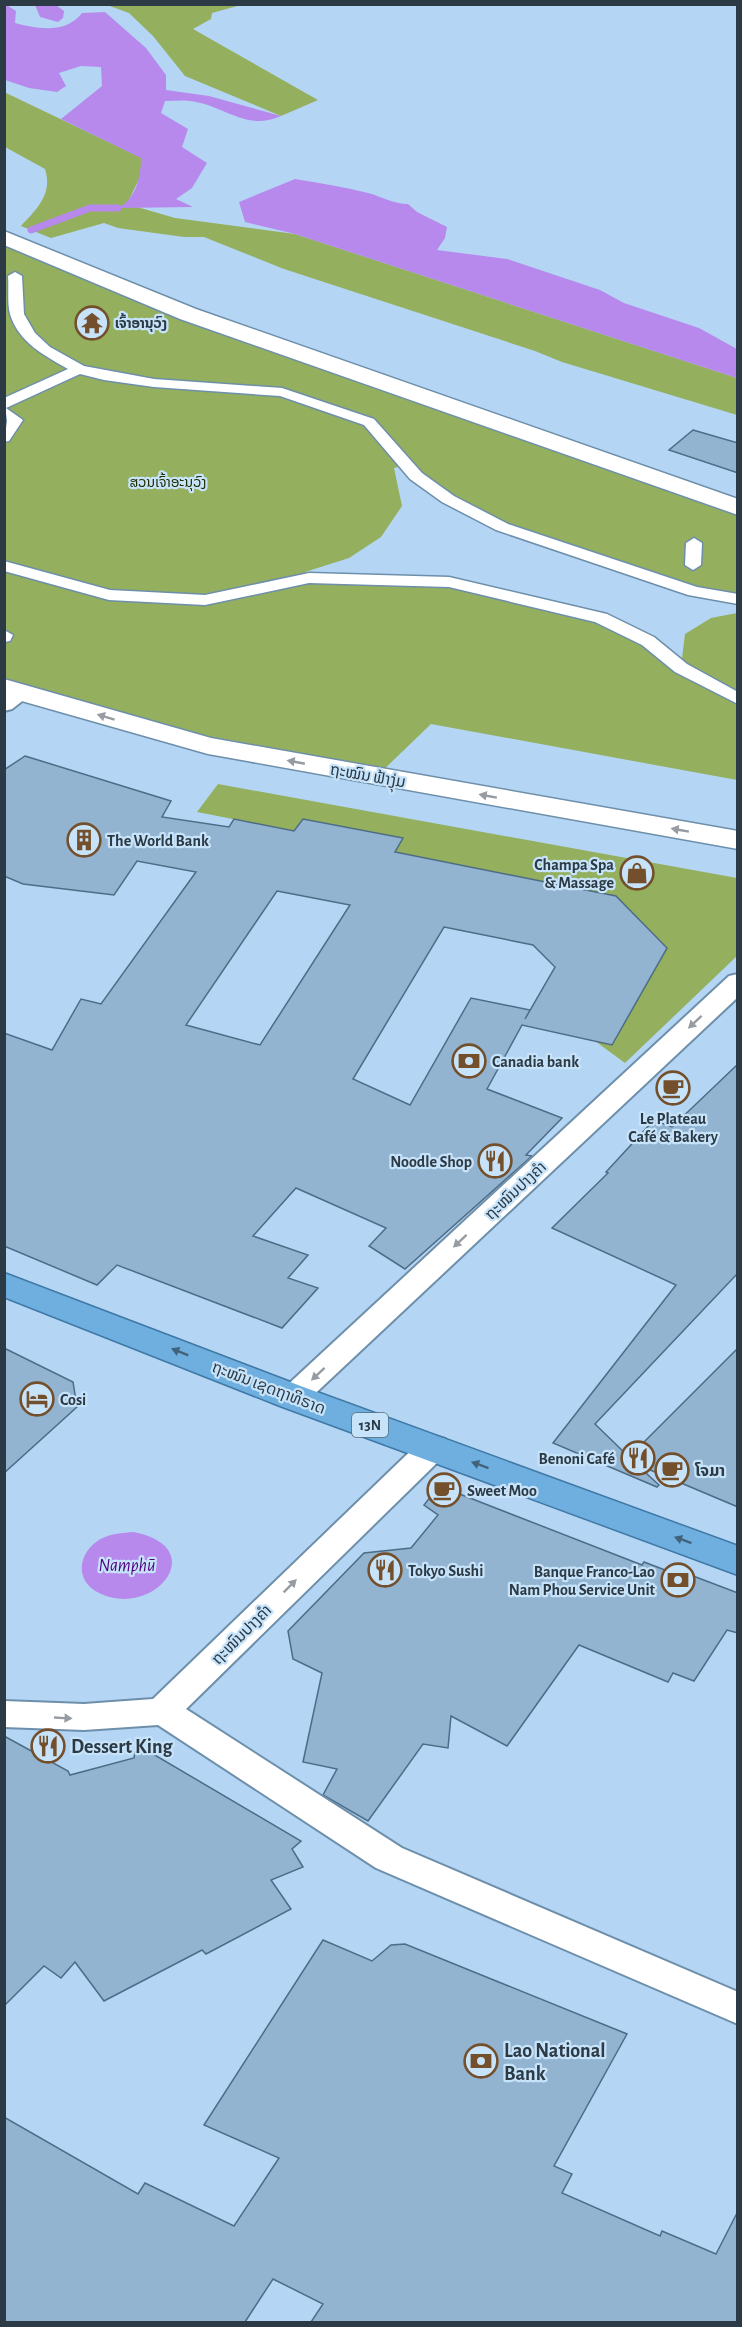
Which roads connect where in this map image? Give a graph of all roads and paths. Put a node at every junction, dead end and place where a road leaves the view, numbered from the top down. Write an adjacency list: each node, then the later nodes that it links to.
1 (4, 237): 7 (street)
2 (15, 276): 3 (street)
3 (79, 369): 4 (street); 11 (street)
4 (4, 404)
5 (4, 412): 6 (street)
6 (4, 438)
7 (738, 508)
8 (694, 543): 9 (street)
9 (693, 565)
10 (5, 566): 13 (street)
11 (738, 599)
12 (10, 694): 14 (street, ຖະໝົນ ຟ້າງຸ່ມ, one-way to 12)
13 (738, 699)
14 (738, 840)
15 (738, 982): 17 (street, ຖະໜົນປາງຄໍາ, one-way to 17)
16 (4, 1284): 17 (highway, ຖະໜົນ ເຊດຖາທິຣາດ / 13N, one-way to 16)
17 (293, 1397): 18 (highway, ຖະໜົນ ເຊດຖາທິຣາດ / 13N)
18 (434, 1447): 19 (highway, ຖະໜົນ ເຊດຖາທິຣາດ / 13N, one-way to 18); 20 (street, ຖະໜົນປາງຄໍາ, one-way to 18)
19 (738, 1561)
20 (163, 1711): 21 (street, one-way to 20); 22 (street)
21 (4, 1714)
22 (738, 2009)

